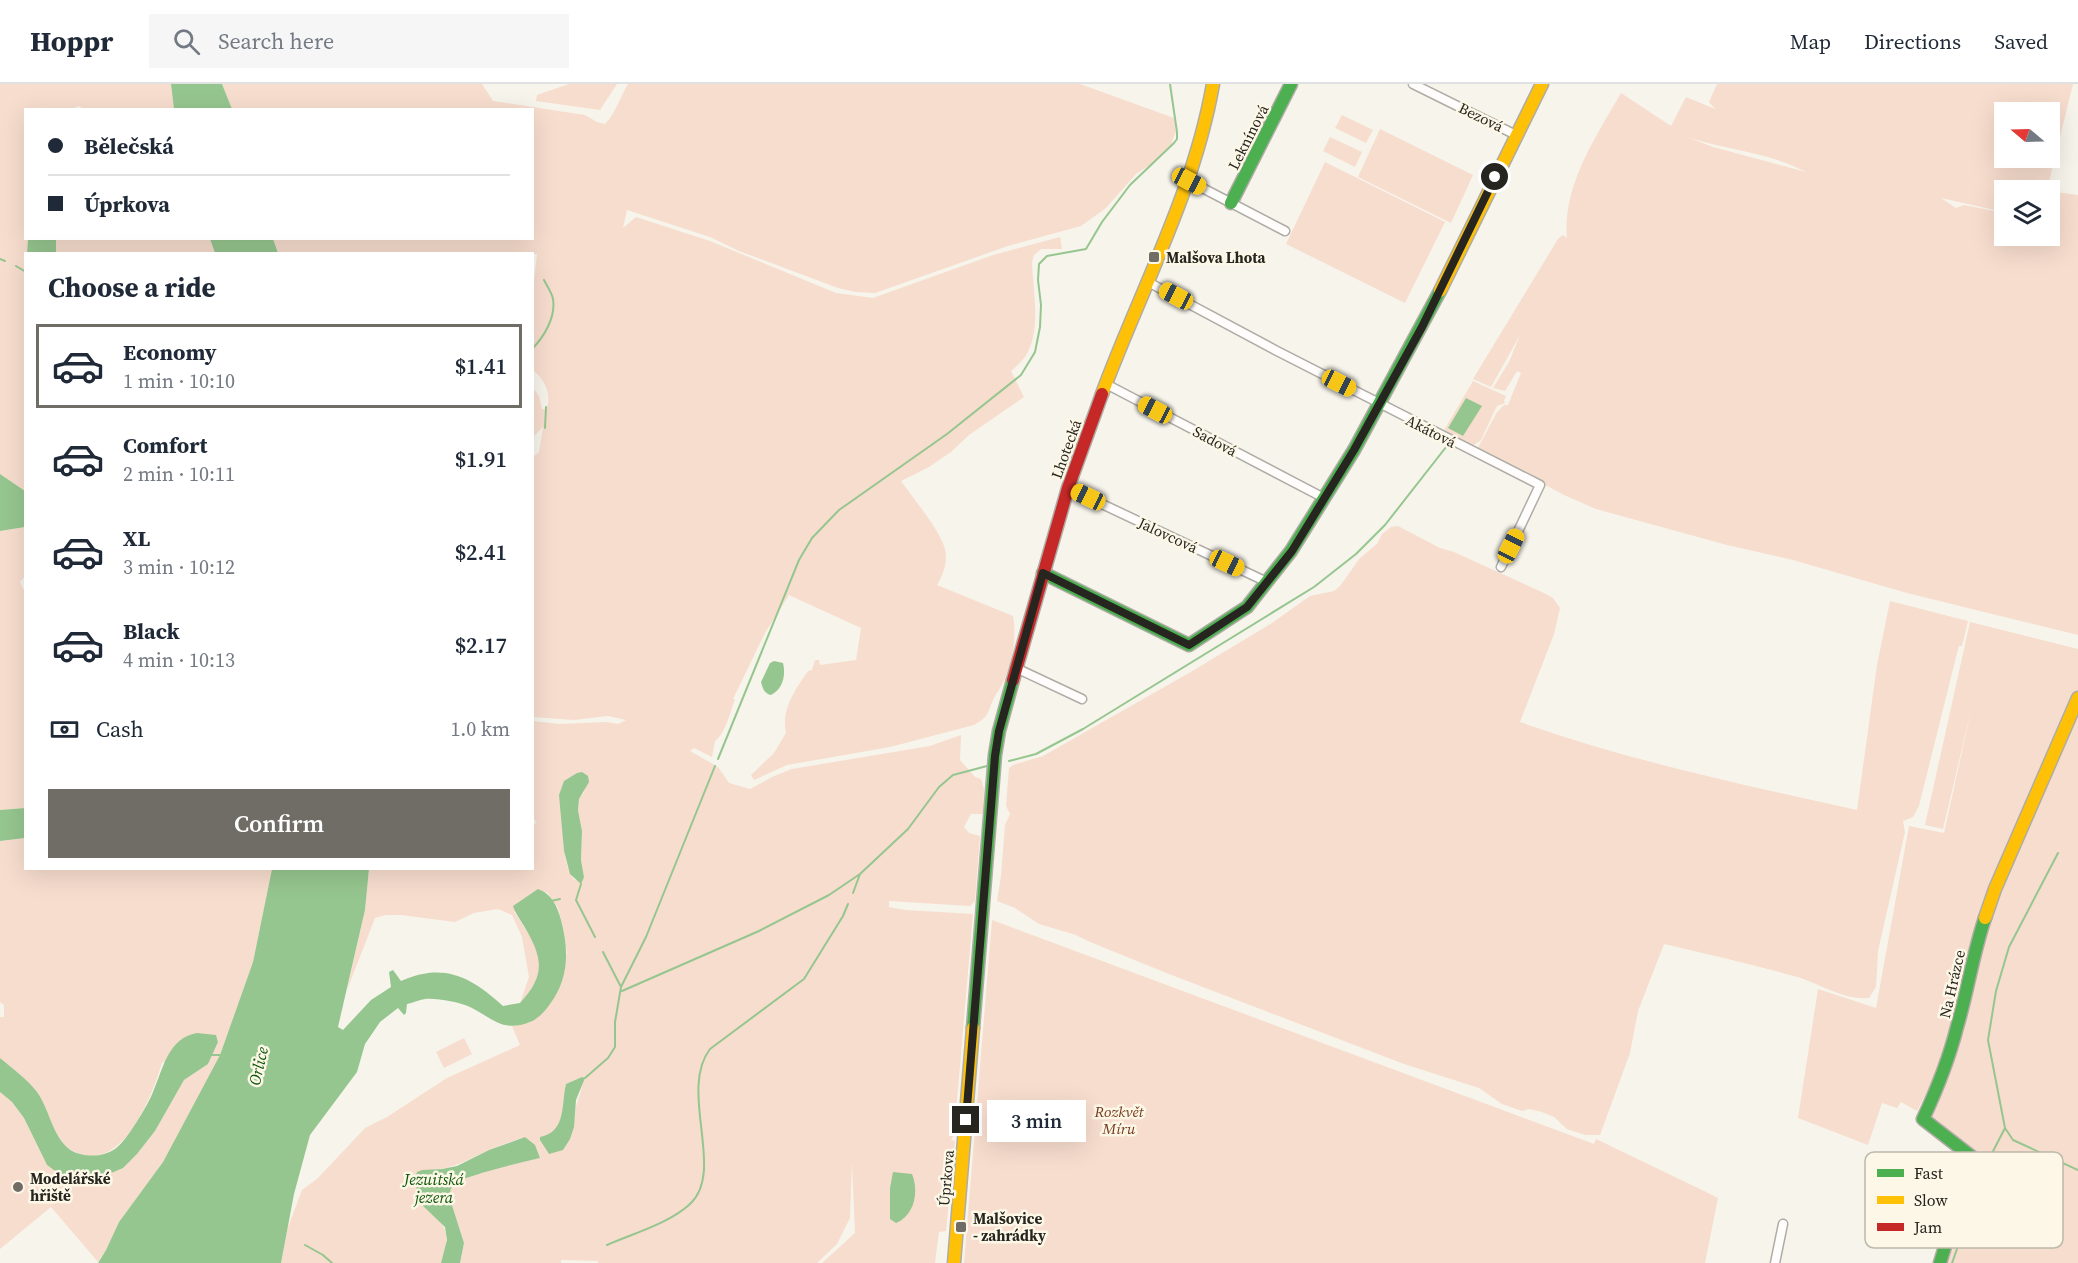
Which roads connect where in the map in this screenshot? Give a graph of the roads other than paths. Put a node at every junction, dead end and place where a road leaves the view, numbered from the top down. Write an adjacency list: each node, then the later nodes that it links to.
1 (1212, 84): 6 (street, Lhotecká)
2 (1291, 84): 7 (street, Leknínová)
3 (1413, 84): 5 (street, Bezová)
4 (1542, 84): 5 (street)
5 (1516, 135): 11 (street)
6 (1189, 181): 7 (street); 9 (street, Lhotecká)
7 (1231, 203): 8 (street)
8 (1285, 231)
9 (1149, 282): 10 (street, Lhotecká); 11 (street, Akátová)
10 (1106, 384): 12 (street, Lhotecká); 13 (street, Sadová)
11 (1380, 405): 13 (street); 14 (street, Akátová)
12 (1068, 488): 15 (street, Lhotecká); 16 (street, Jalovcová)
13 (1324, 498): 16 (street)
14 (1501, 567)
15 (1043, 573): 16 (street); 17 (street, Lhotecká)
16 (1267, 582)
17 (1016, 668): 19 (street); 20 (street, Lhotecká)
18 (2078, 698): 21 (street, Na Hrázce)
19 (1082, 699)
20 (998, 737): 24 (street, Úprkova)
21 (1966, 1152)
22 (1783, 1224): 25 (street)
23 (1945, 1248): 26 (street, Na Hrázce)
24 (954, 1263)
25 (1775, 1263)
26 (1940, 1263)

